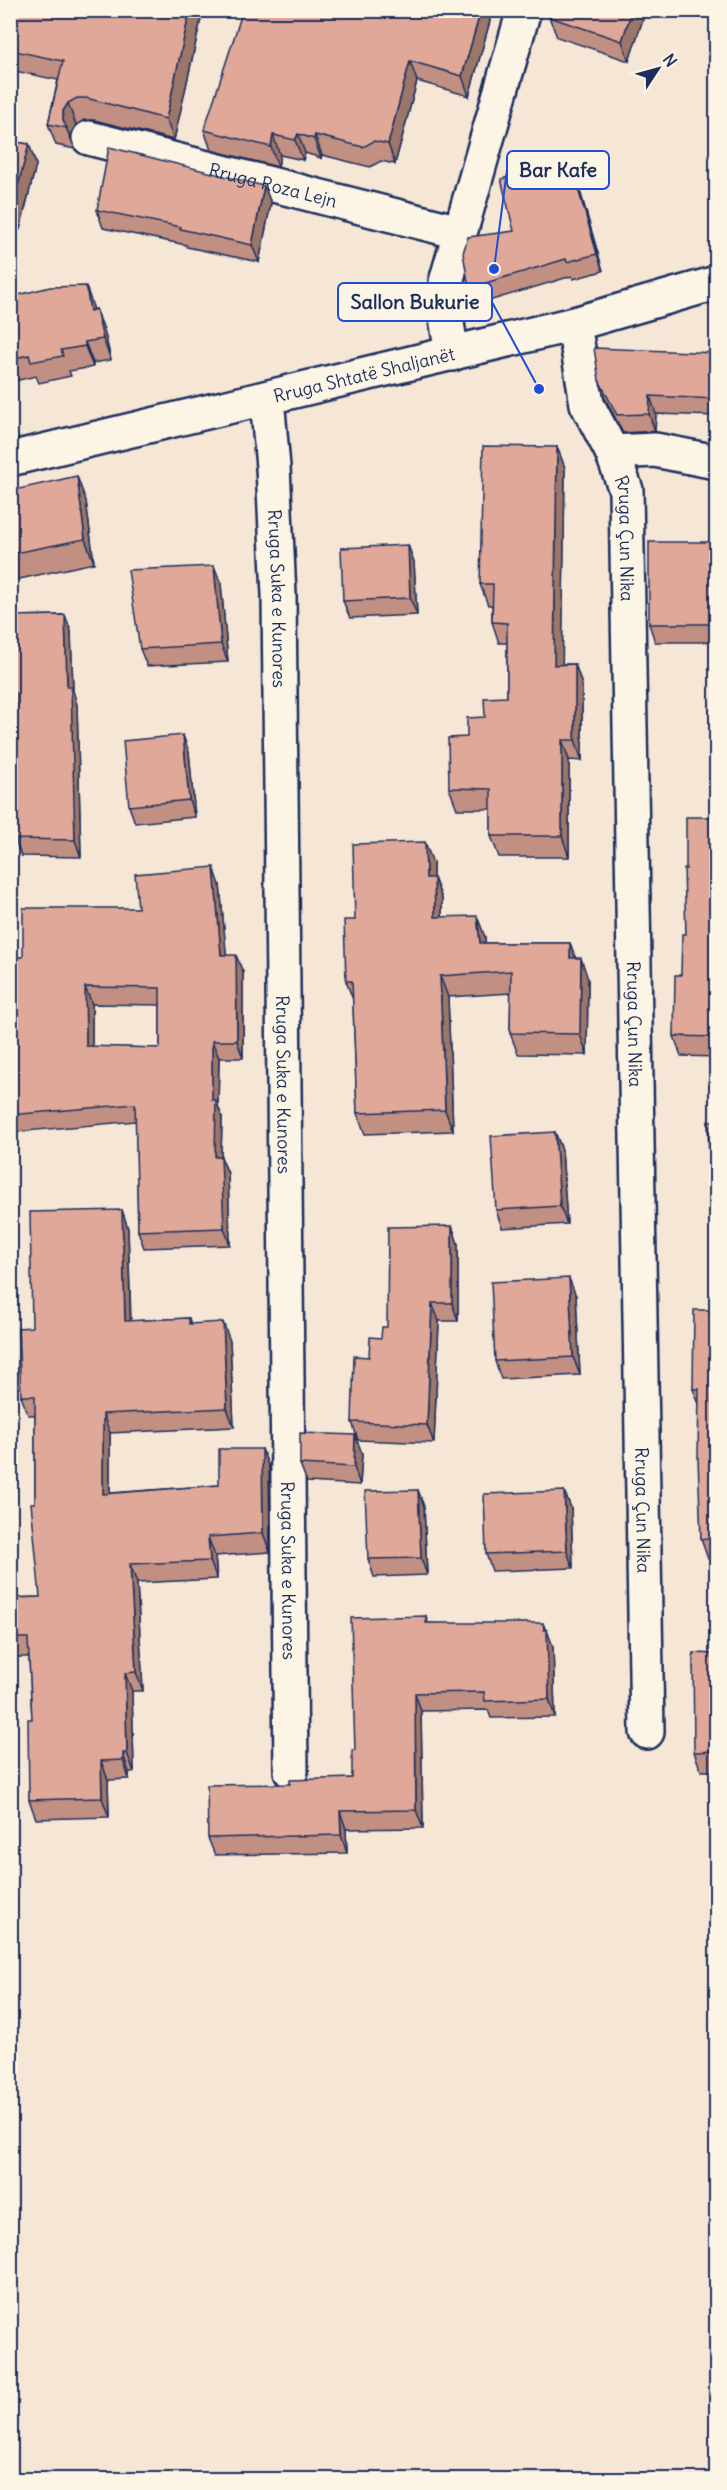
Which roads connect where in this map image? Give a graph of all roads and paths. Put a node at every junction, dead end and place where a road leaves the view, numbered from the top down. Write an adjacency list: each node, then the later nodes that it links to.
1 (524, 10): 3 (street)
2 (88, 138): 3 (street, Rruga Roza Lejn)
3 (459, 232): 6 (street)
4 (717, 283): 5 (street, Rruga Shtatë Shaljanët)
5 (574, 324): 6 (street, Rruga Shtatë Shaljanët); 8 (street, Rruga Çun Nika)
6 (452, 354): 7 (street, Rruga Shtatë Shaljanët)
7 (267, 398): 9 (street, Rruga Shtatë Shaljanët); 12 (street, Rruga Suka e Kunores)
8 (612, 452): 10 (street); 11 (street, Rruga Çun Nika)
9 (10, 459)
10 (717, 462)
11 (647, 1732)
12 (291, 1771)

